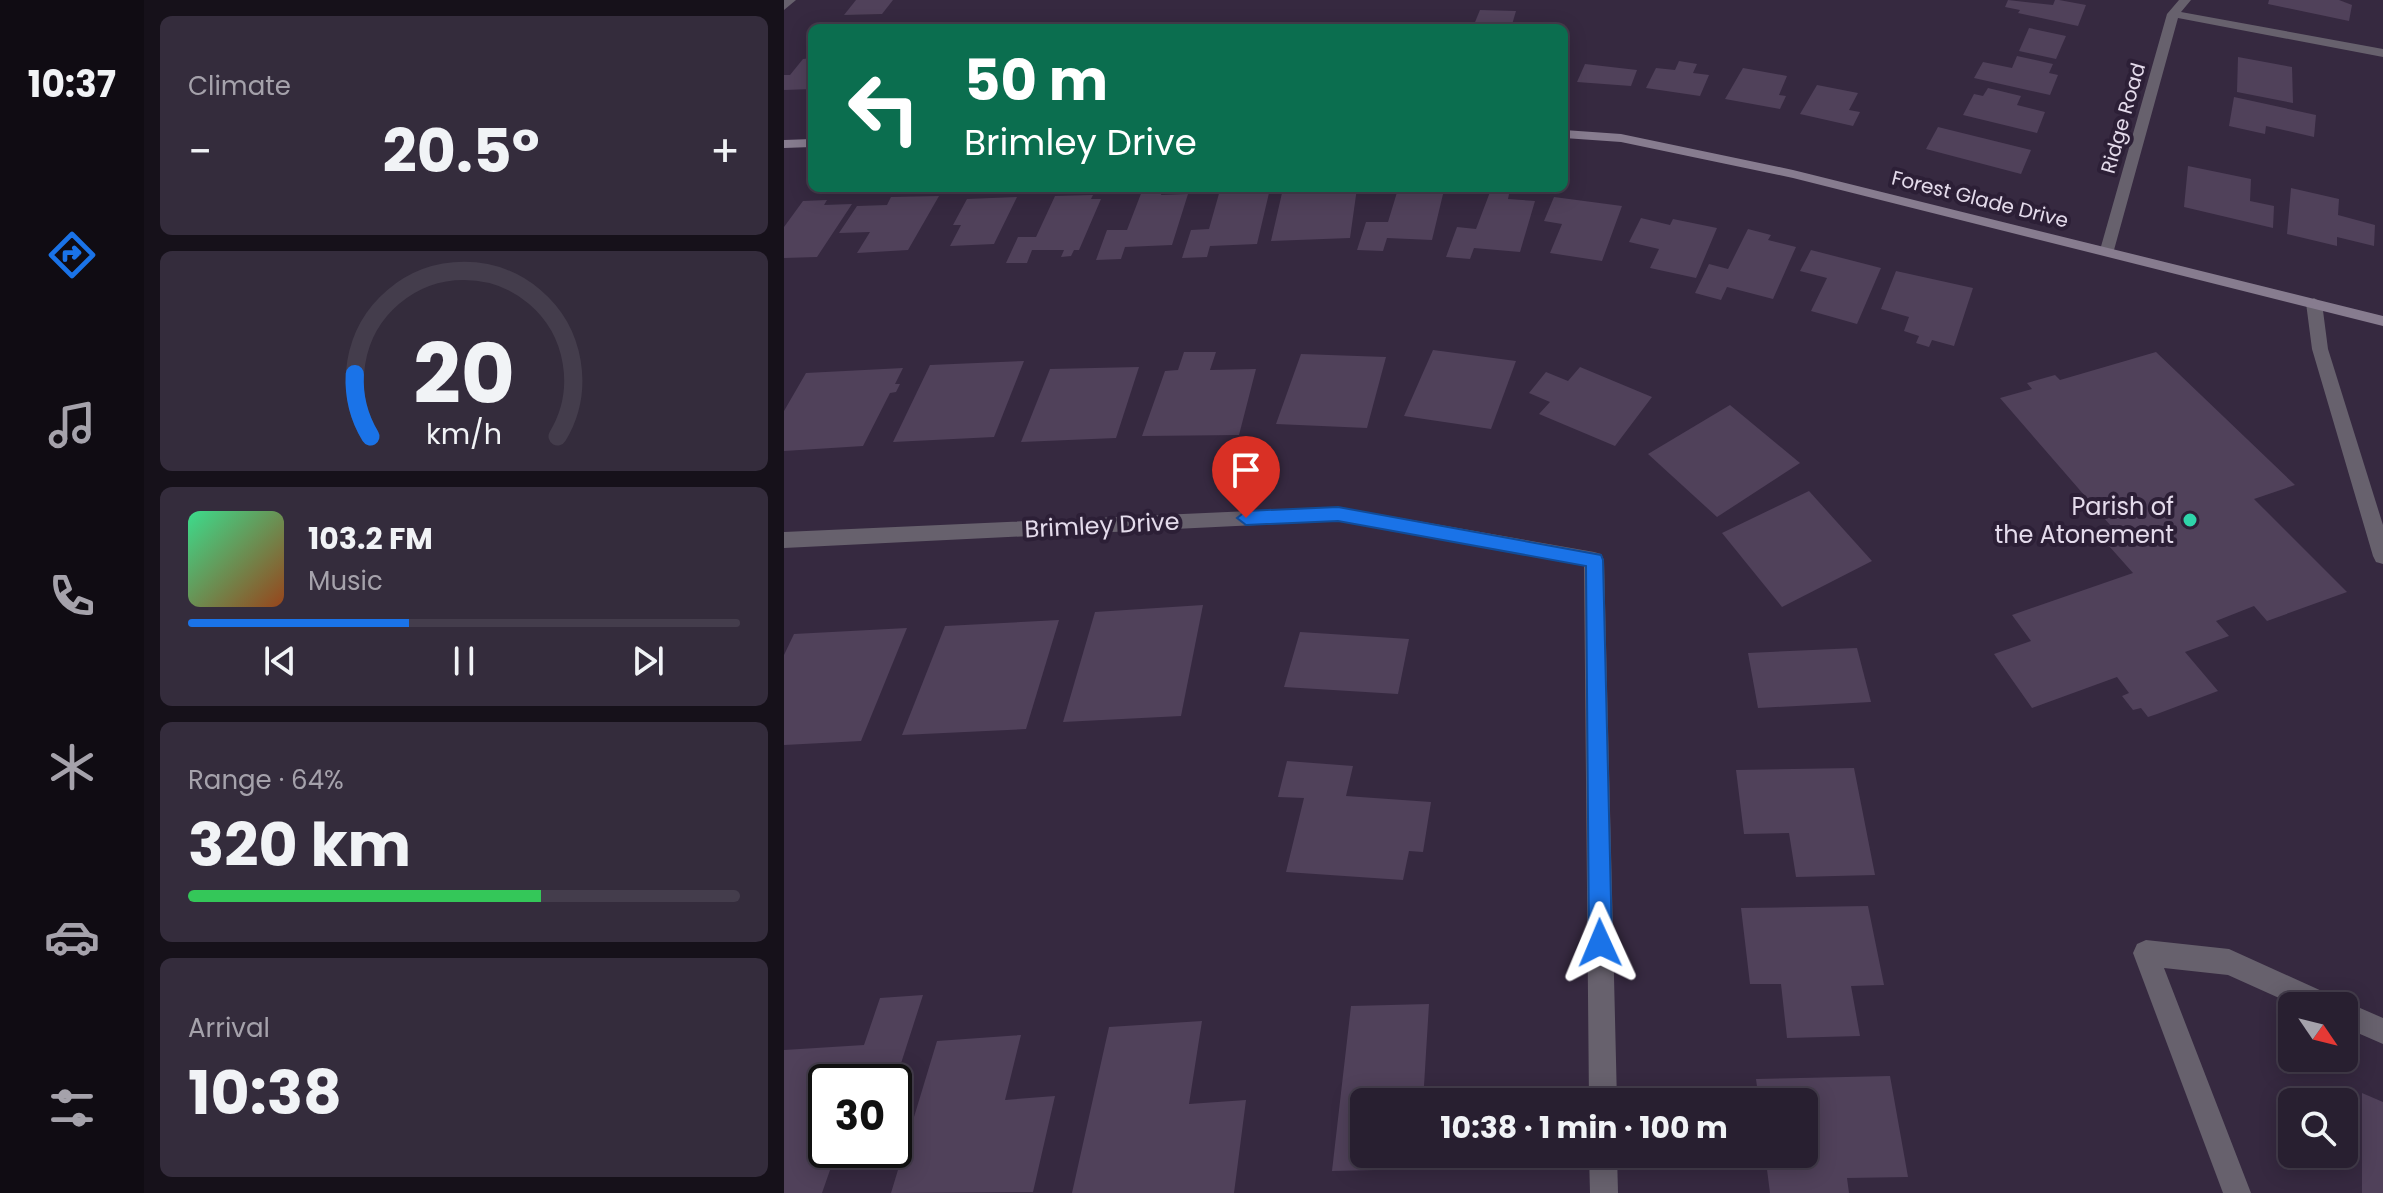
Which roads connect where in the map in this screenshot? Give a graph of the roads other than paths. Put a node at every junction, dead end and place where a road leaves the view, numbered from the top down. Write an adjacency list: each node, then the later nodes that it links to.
1 (790, 0): 3 (street)
2 (2185, 0): 4 (street, Ridge Road)
3 (784, 7)
4 (2173, 14): 5 (street); 9 (street, Ridge Road)
5 (2383, 53)
6 (1568, 134): 9 (street, Forest Glade Drive)
7 (808, 143): 8 (street)
8 (784, 144)
9 (2107, 250): 10 (street, Forest Glade Drive)
10 (2314, 303): 11 (street, Forest Glade Drive); 13 (street)
11 (2383, 321)
12 (784, 540): 17 (street, Brimley Drive)
13 (2383, 556)
14 (2295, 992): 20 (street)
15 (2358, 1020): 16 (street)
16 (2383, 1031)
17 (1603, 1088)
18 (1603, 1168): 19 (street)
19 (1604, 1193)
20 (2237, 1193)

